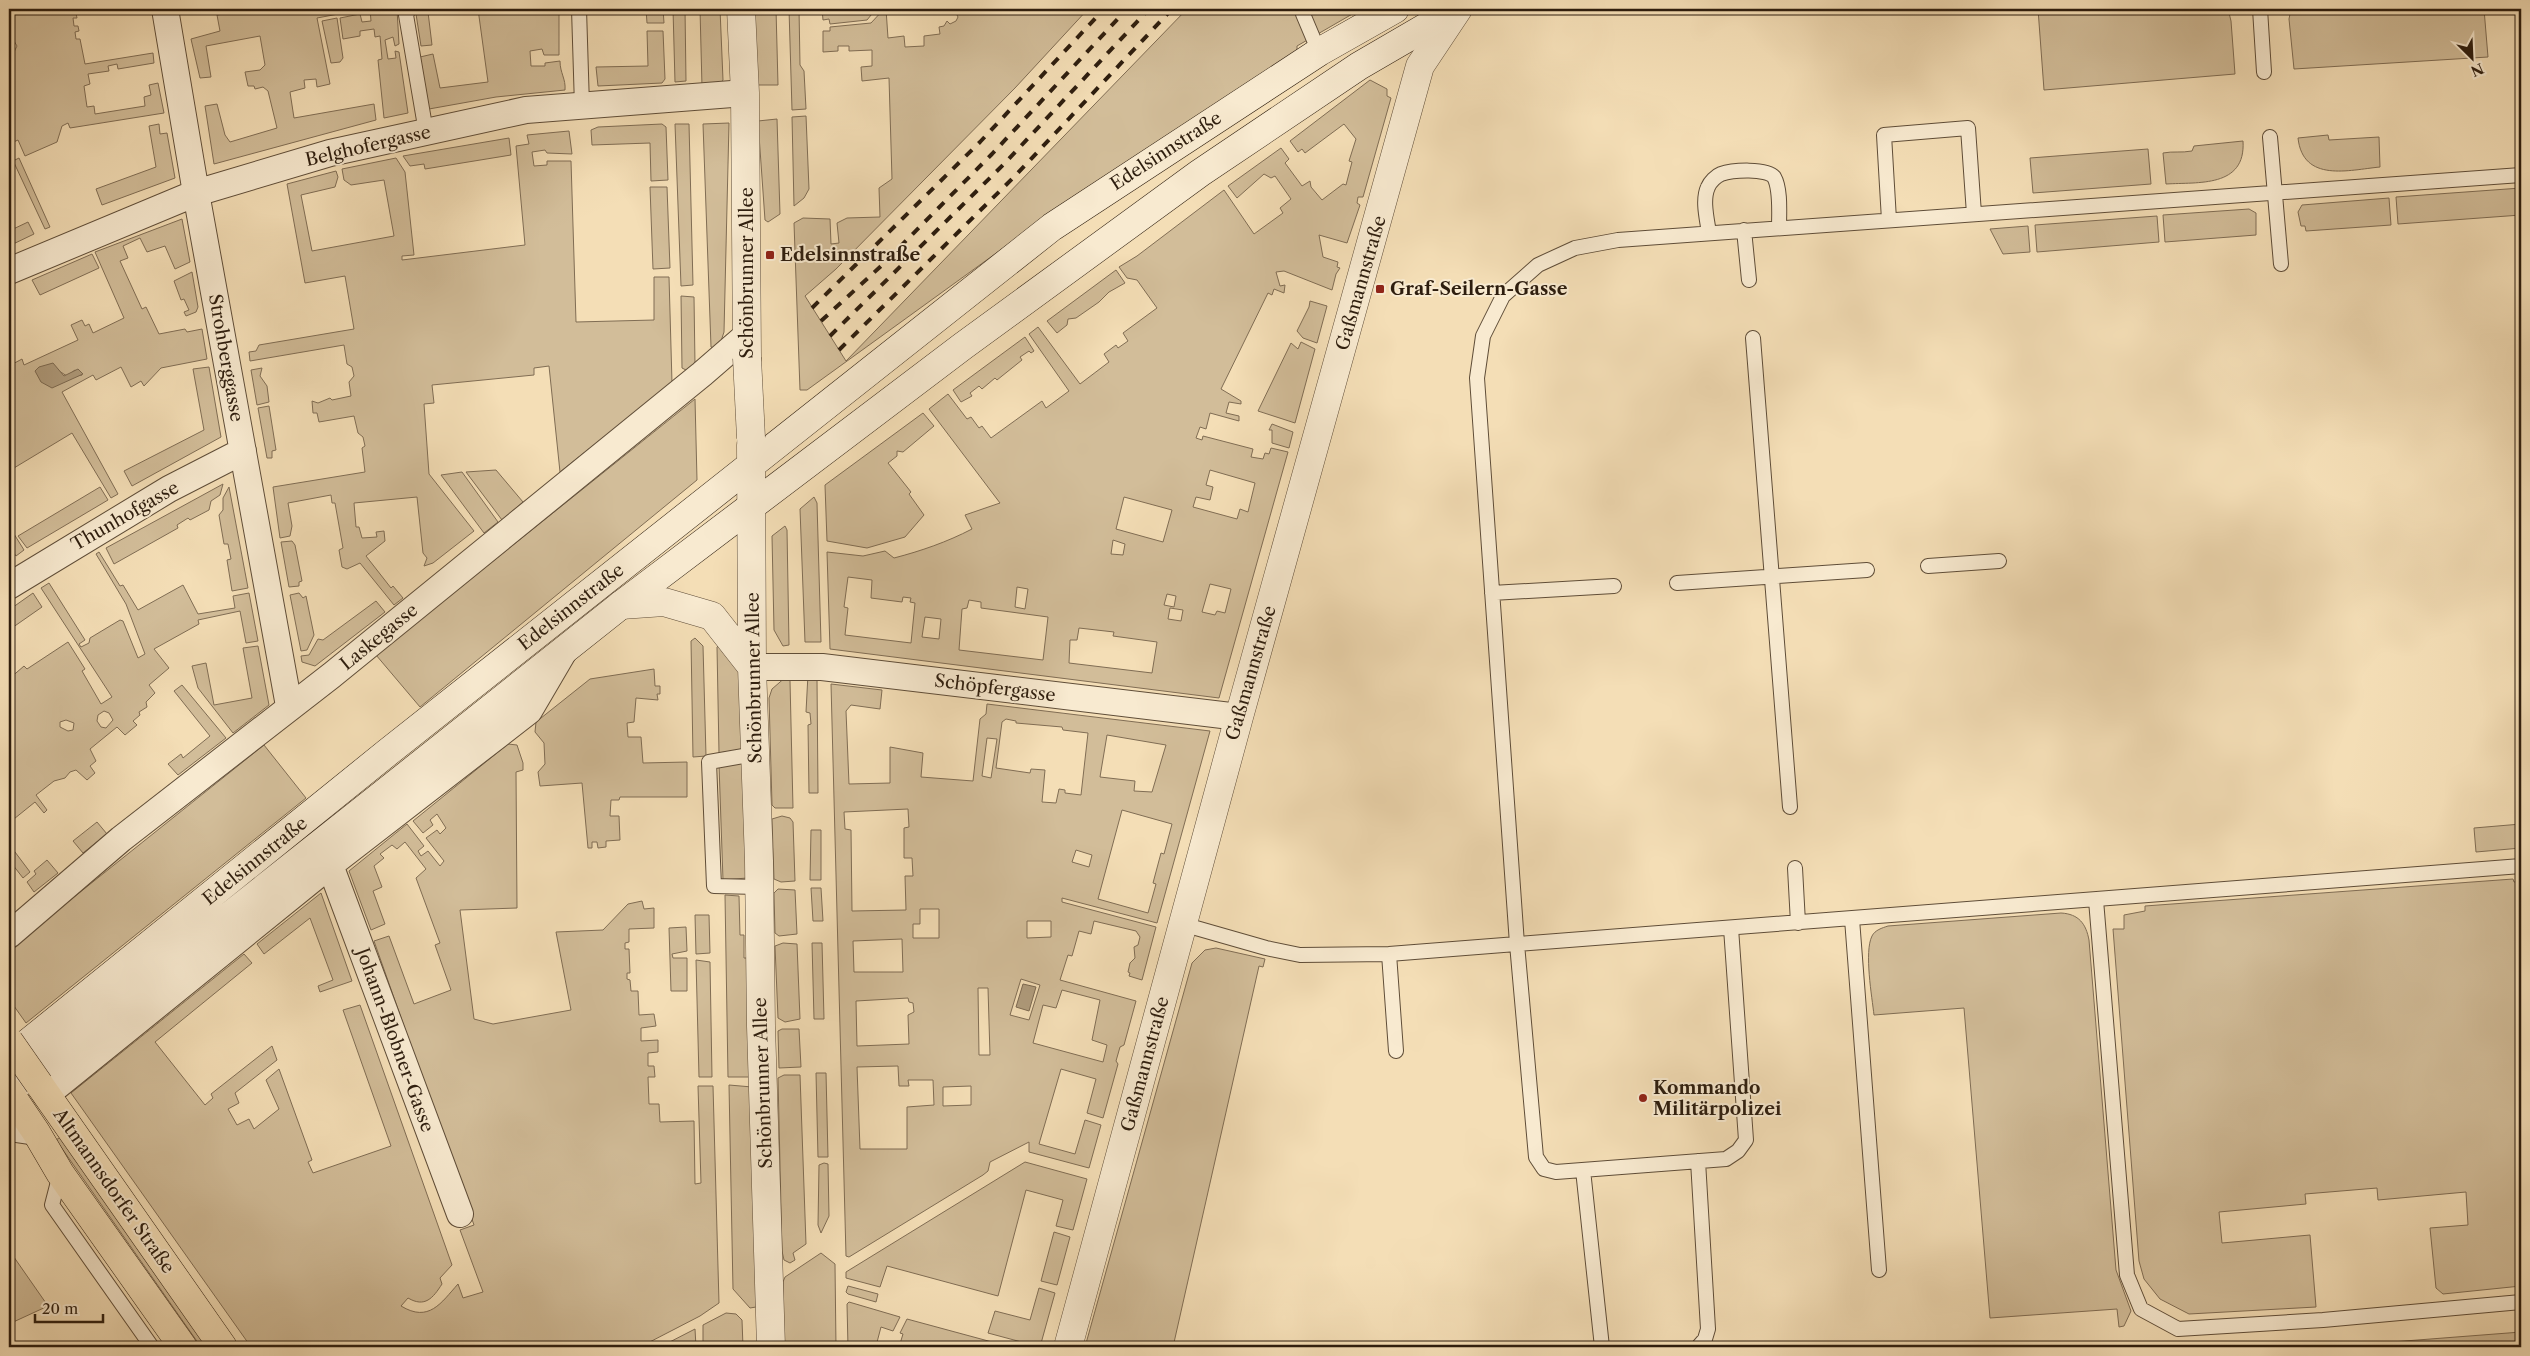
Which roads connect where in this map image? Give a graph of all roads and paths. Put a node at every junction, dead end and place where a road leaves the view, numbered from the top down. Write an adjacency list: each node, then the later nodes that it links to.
1 (165, 9): 19 (street, Strohberggasse)
2 (409, 9): 16 (lane)
3 (579, 9): 15 (lane)
4 (741, 9): 14 (main road, Schönbrunner Allee)
5 (1303, 9): 11 (lane)
6 (1396, 9): 9 (main road, Edelsinnstraße)
7 (1457, 9): 10 (main road, Edelsinnstraße); 12 (main road, Gaßmannstraße)
8 (2260, 9): 13 (lane)
9 (1358, 29): 10 (main road); 11 (main road, Edelsinnstraße)
10 (1401, 41): 12 (main road); 33 (main road, Edelsinnstraße)
11 (1320, 52): 32 (main road, Edelsinnstraße)
12 (1420, 66): 46 (main road, Gaßmannstraße)
13 (2264, 72)
14 (745, 93): 15 (street, Belghofergasse); 30 (main road, Schönbrunner Allee)
15 (582, 106): 16 (street, Belghofergasse)
16 (426, 132): 19 (street, Belghofergasse)
17 (2270, 137): 20 (lane)
18 (2521, 175): 20 (lane)
19 (196, 193): 27 (street, Belghofergasse); 31 (street, Strohberggasse)
20 (2276, 193): 21 (lane); 26 (lane)
21 (1974, 214): 22 (lane); 22 (lane)
22 (1889, 220): 23 (lane)
23 (1779, 227): 24 (lane); 25 (lane)
24 (1744, 230): 25 (lane); 28 (lane)
25 (1709, 233): 41 (lane)
26 (2281, 264)
27 (9, 271)
28 (1749, 280)
29 (1753, 338): 37 (lane)
30 (747, 347): 32 (main road, Schönbrunner Allee, bridge); 45 (street, Laskegasse)
31 (243, 451): 39 (street, Thunhofgasse); 45 (street, Strohberggasse)
32 (751, 451): 33 (main road, Schönbrunner Allee); 63 (main road, Edelsinnstraße)
33 (752, 506): 42 (main road, Edelsinnstraße); 44 (main road, Schönbrunner Allee)
34 (1999, 561): 35 (lane)
35 (1928, 566)
36 (1868, 570): 37 (lane)
37 (1772, 576): 38 (lane); 48 (lane)
38 (1677, 582)
39 (9, 586)
40 (1614, 586): 41 (lane)
41 (1492, 593): 59 (lane)
42 (621, 605): 43 (main road, Edelsinnstraße); 44 (main road)
43 (565, 650): 49 (street, Edelsinnstraße); 65 (main road, Edelsinnstraße)
44 (752, 667): 46 (street, Schöpfergasse); 47 (main road, Schönbrunner Allee)
45 (289, 706): 58 (street, Laskegasse)
46 (1239, 717): 56 (main road, Gaßmannstraße)
47 (755, 754): 52 (main road, Schönbrunner Allee); 52 (lane)
48 (1790, 808)
49 (330, 865): 64 (street, Edelsinnstraße); 69 (street, Johann-Blobner-Gasse)
50 (2521, 866): 53 (lane)
51 (1795, 868): 55 (lane)
52 (759, 887): 75 (main road, Schönbrunner Allee)
53 (2096, 900): 54 (lane); 71 (lane)
54 (1852, 919): 55 (lane); 70 (lane)
55 (1798, 923): 57 (lane)
56 (1182, 924): 60 (lane); 76 (main road, Gaßmannstraße)
57 (1731, 928): 59 (lane); 66 (lane)
58 (9, 935)
59 (1517, 944): 60 (lane); 67 (lane)
60 (1389, 954): 62 (lane)
61 (9, 1041): 64 (main road, Altmannsdorfer Straße, bridge)
62 (1396, 1051)
63 (9, 1058)
64 (43, 1090): 74 (main road, Altmannsdorfer Straße)
65 (11, 1103): 68 (main road, Altmannsdorfer Straße)
66 (1698, 1161): 67 (lane); 78 (lane)
67 (1583, 1170): 77 (lane)
68 (60, 1173): 72 (lane); 73 (main road, Altmannsdorfer Straße)
69 (460, 1214)
70 (1879, 1270)
71 (2521, 1302)
72 (152, 1347)
73 (183, 1347)
74 (223, 1347)
75 (771, 1347)
76 (1068, 1347)
77 (1602, 1347)
78 (1698, 1347)

